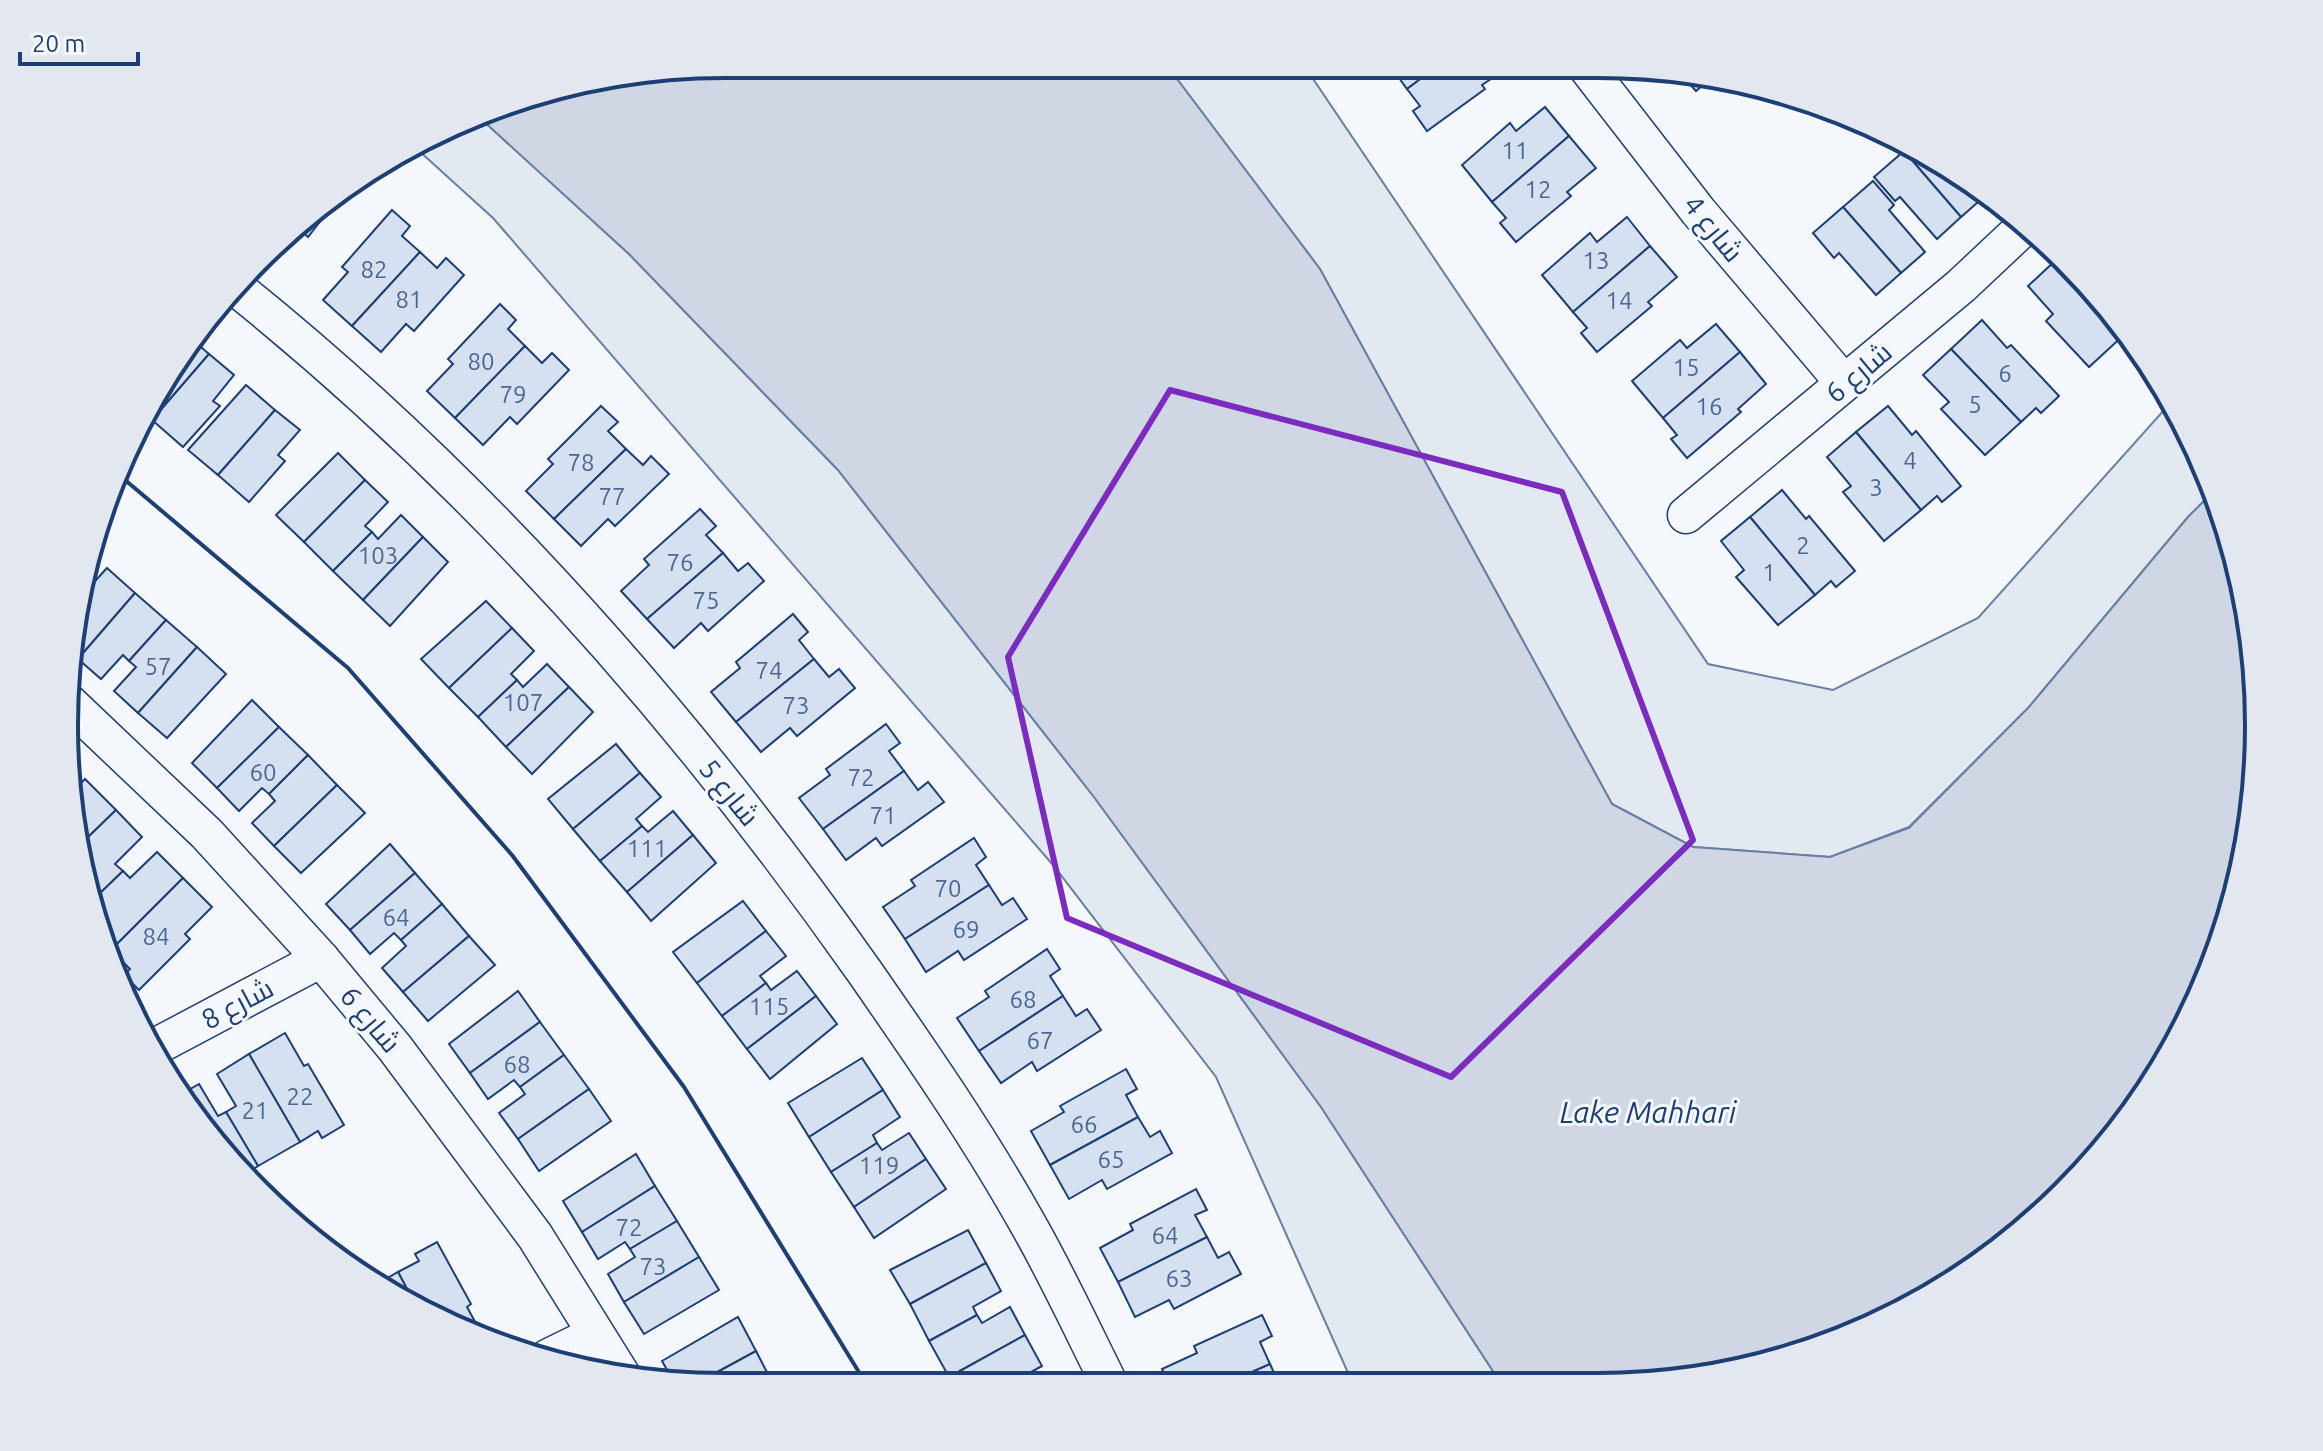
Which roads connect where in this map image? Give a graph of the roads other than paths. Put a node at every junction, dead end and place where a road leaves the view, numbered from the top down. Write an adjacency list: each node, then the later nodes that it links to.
1 (1595, 78): 4 (street, شارع 4)
2 (2017, 233): 4 (street, شارع 6)
3 (244, 294): 12 (street, شارع 5)
4 (1844, 383): 5 (street, شارع 6)
5 (1686, 515)
6 (78, 712): 7 (street, شارع 6)
7 (321, 959): 8 (street, شارع 8); 9 (street, شارع 6)
8 (162, 1043)
9 (596, 1334): 10 (street); 11 (street, شارع 6)
10 (560, 1352)
11 (614, 1363)
12 (1104, 1373)

